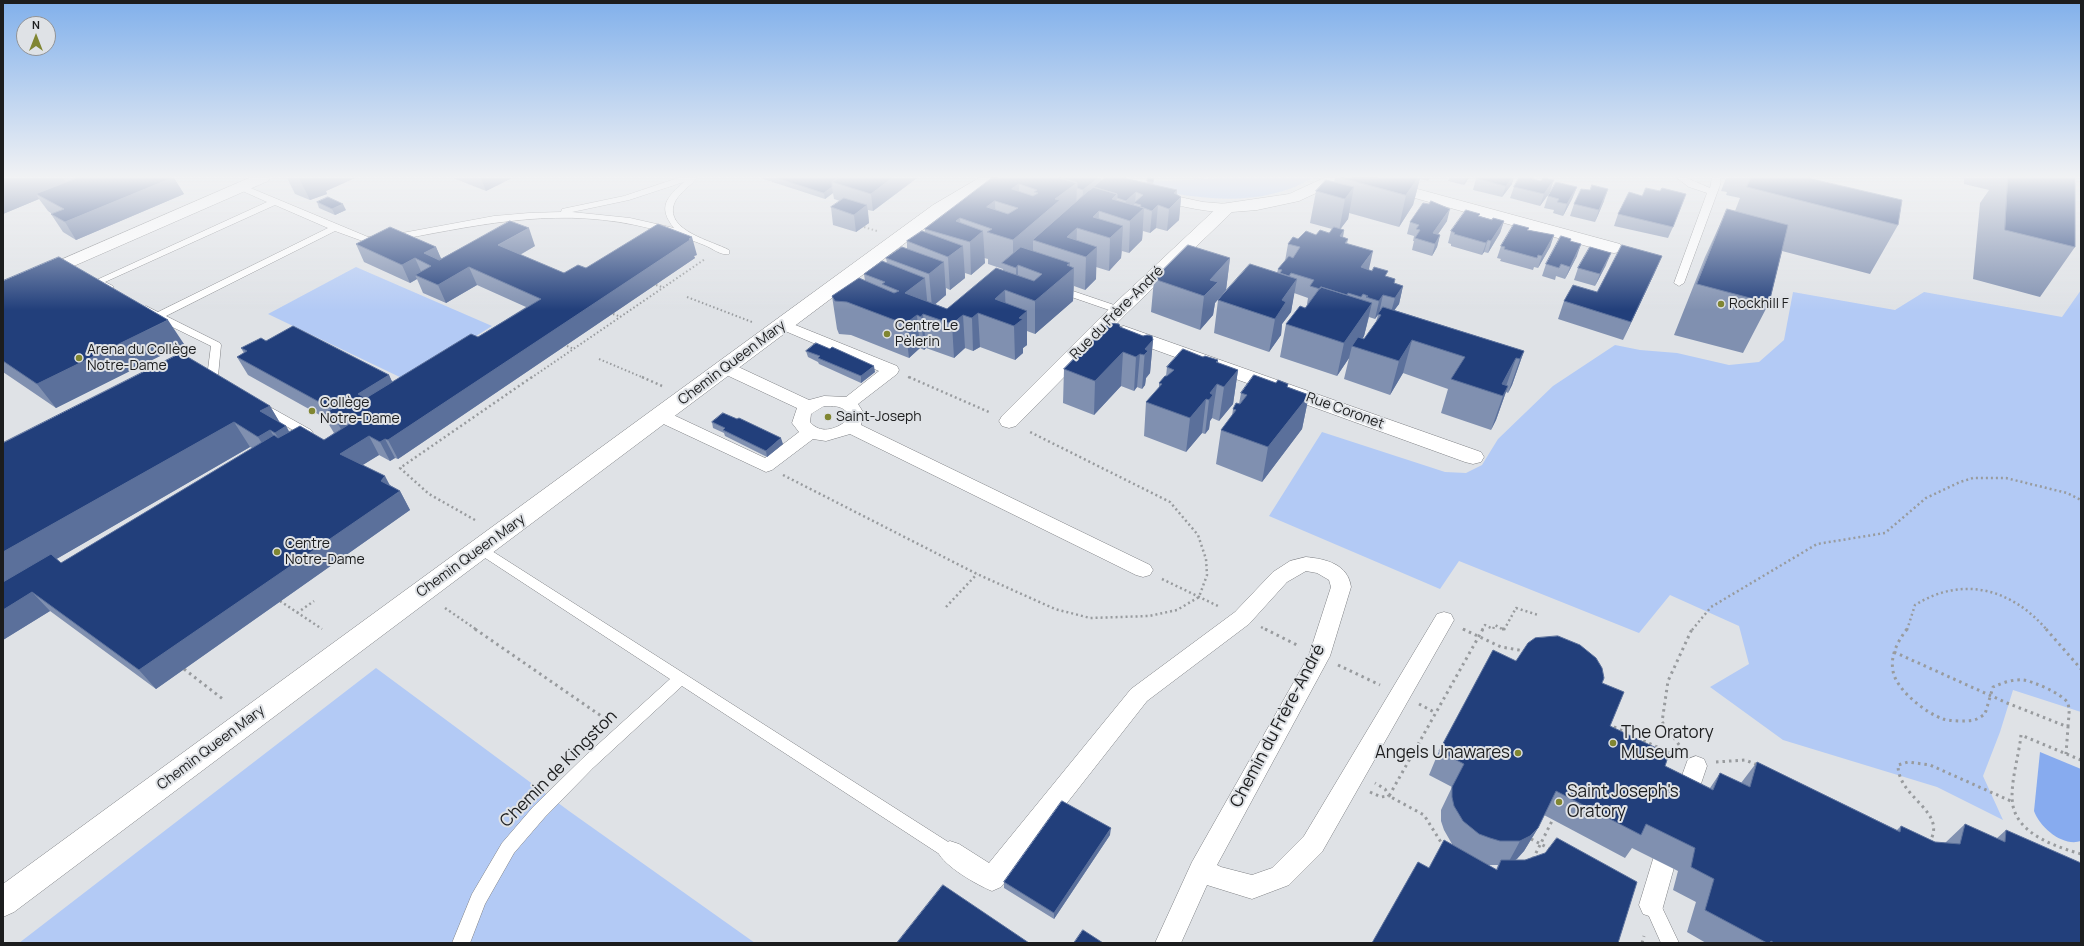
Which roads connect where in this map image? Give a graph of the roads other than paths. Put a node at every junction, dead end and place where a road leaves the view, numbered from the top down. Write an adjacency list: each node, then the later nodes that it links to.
1 (161, 222): 17 (street)
2 (230, 222): 18 (lane)
3 (321, 222): 11 (lane)
4 (480, 222): 11 (lane)
5 (633, 222): 12 (lane)
6 (673, 222): 12 (lane)
7 (921, 222): 22 (street, Chemin Queen Mary)
8 (1211, 222): 20 (street, Rue du Frère-André)
9 (1517, 222): 13 (street)
10 (1701, 222): 15 (lane)
11 (335, 228): 21 (lane)
12 (683, 234): 14 (lane)
13 (1619, 251)
14 (726, 252)
15 (1679, 283)
16 (1046, 285): 20 (lane)
17 (3, 292)
18 (118, 293)
19 (138, 305): 21 (lane)
20 (1119, 310): 23 (street, Rue du Frère-André)
21 (158, 316): 25 (lane)
22 (784, 325): 24 (street, Chemin Queen Mary); 27 (street)
23 (1104, 325): 30 (street, Rue du Frère-André); 34 (street, Rue Coronet)
24 (726, 368): 28 (street); 29 (street, Chemin Queen Mary)
25 (232, 389)
26 (253, 401): 33 (lane)
27 (848, 404): 28 (street); 31 (street)
28 (809, 407): 32 (street)
29 (661, 416): 32 (street); 35 (street, Chemin Queen Mary)
30 (1009, 421)
31 (850, 427): 32 (street); 36 (street)
32 (809, 432)
33 (307, 433)
34 (1473, 457)
35 (480, 549): 38 (lane); 44 (street, Chemin Queen Mary)
36 (1143, 570)
37 (1444, 620): 43 (street)
38 (681, 678): 41 (lane); 46 (lane, Chemin de Kingston)
39 (1696, 766): 40 (street)
40 (1682, 807)
41 (950, 852): 43 (street, Chemin du Frère-André)
42 (1663, 864): 45 (street)
43 (1201, 870): 47 (street, Chemin du Frère-André)
44 (3, 902)
45 (1652, 905): 48 (lane)
46 (461, 943)
47 (1168, 943)
48 (1670, 943)

